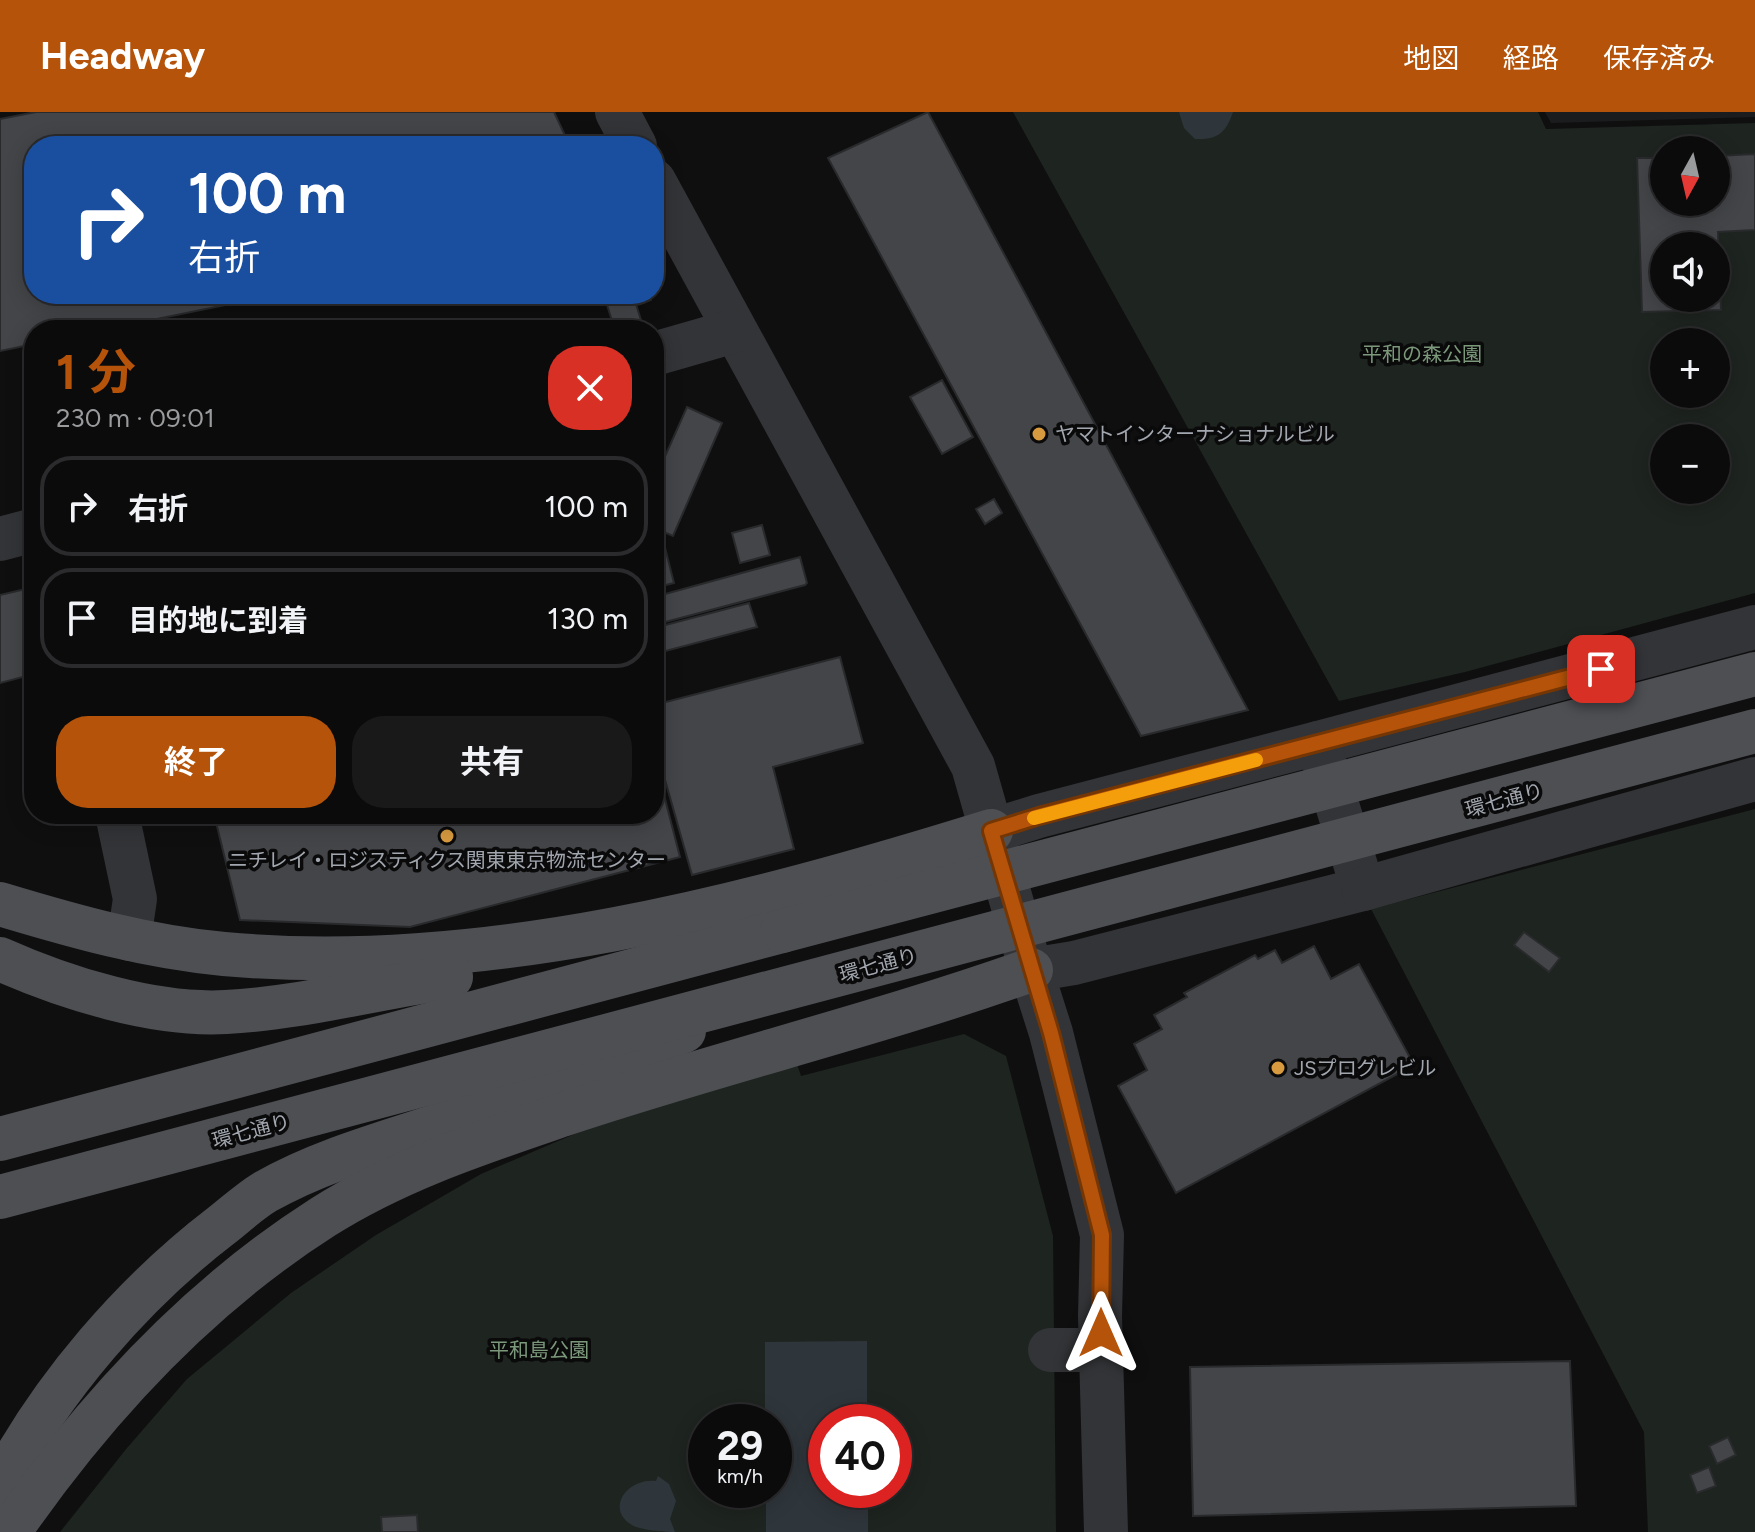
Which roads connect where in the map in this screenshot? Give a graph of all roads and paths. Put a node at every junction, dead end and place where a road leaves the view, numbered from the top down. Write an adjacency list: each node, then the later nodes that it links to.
1 (617, 112): 2 (street)
2 (630, 136)
3 (664, 200): 4 (street)
4 (734, 331): 5 (street); 14 (street)
5 (664, 351)
6 (24, 533): 7 (street)
7 (0, 539)
8 (1755, 627): 11 (street)
9 (1755, 674): 17 (main road, bridge)
10 (1755, 731): 21 (main road, 環七通り, bridge)
11 (1318, 743): 14 (street); 15 (street)
12 (1755, 779): 15 (street)
13 (119, 824): 18 (street)
14 (991, 831): 18 (main road); 20 (street)
15 (1363, 889): 20 (street)
16 (0, 904): 18 (main road)
17 (782, 931): 19 (main road); 22 (main road)
18 (129, 939)
19 (0, 959)
20 (1031, 970): 25 (street); 27 (main road)
21 (794, 987): 23 (main road, 環七通り, bridge); 26 (main road, bridge)
22 (0, 1139)
23 (0, 1197)
24 (1050, 1350): 25 (street)
25 (1101, 1350): 28 (street)
26 (0, 1486)
27 (9, 1532)
28 (1106, 1532)

